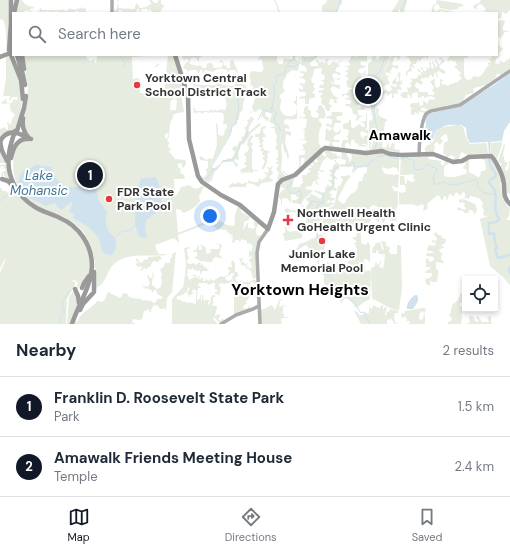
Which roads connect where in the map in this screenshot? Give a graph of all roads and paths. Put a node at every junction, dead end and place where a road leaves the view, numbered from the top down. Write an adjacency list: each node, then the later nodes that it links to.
1 (12, 0): 6 (highway)
2 (17, 0): 4 (highway)
3 (112, 0): 5 (main road)
4 (14, 12)
5 (112, 12)
6 (12, 21): 7 (highway); 8 (highway)
7 (12, 42)
8 (12, 55): 13 (highway)
9 (12, 56): 16 (highway)
10 (13, 56): 15 (highway)
11 (22, 56): 15 (highway)
12 (175, 56): 27 (highway)
13 (0, 57)
14 (510, 71): 21 (main road)
15 (26, 91): 16 (highway)
16 (24, 101): 17 (highway); 18 (highway)
17 (15, 133): 20 (highway); 22 (highway)
18 (30, 139): 19 (highway); 22 (highway)
19 (1, 141): 20 (highway); 23 (highway)
20 (11, 143): 23 (highway)
21 (421, 155): 26 (highway); 27 (highway)
22 (10, 161): 28 (highway)
23 (9, 170): 25 (highway)
24 (2, 179): 25 (highway)
25 (19, 194): 28 (highway)
26 (510, 204)
27 (269, 228): 31 (main road)
28 (93, 264): 29 (highway); 32 (highway); 32 (highway)
29 (82, 288)
30 (75, 289): 32 (highway)
31 (258, 307): 34 (main road); 35 (main road)
32 (77, 313): 33 (highway)
33 (73, 324)
34 (221, 324)
35 (260, 324)

